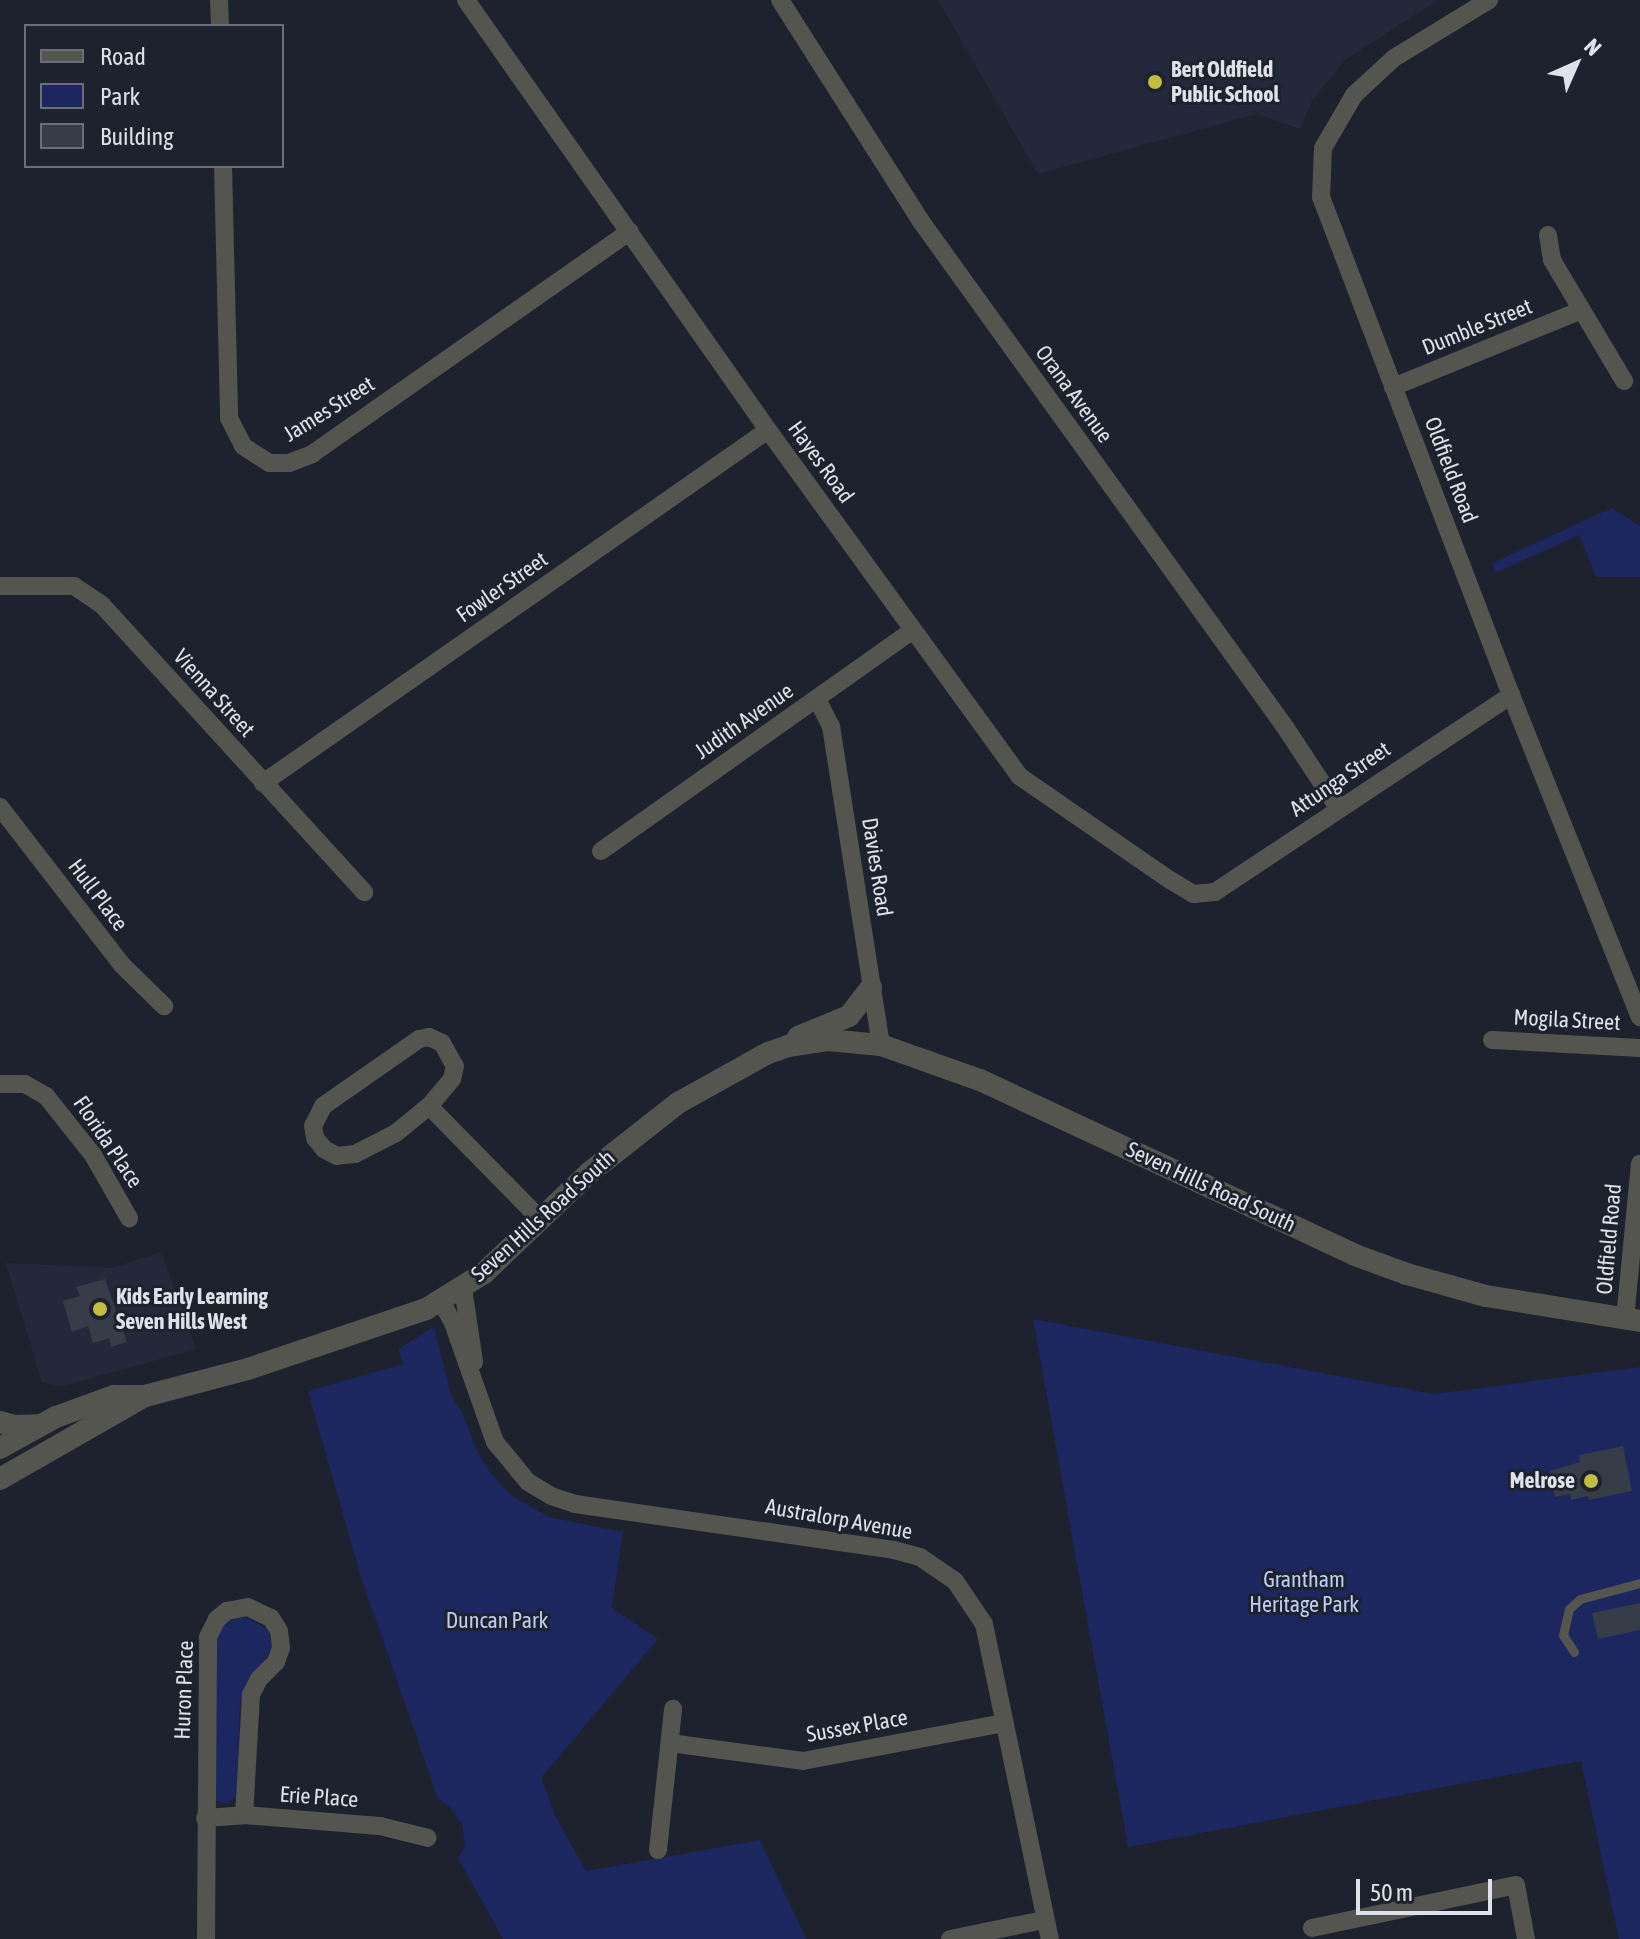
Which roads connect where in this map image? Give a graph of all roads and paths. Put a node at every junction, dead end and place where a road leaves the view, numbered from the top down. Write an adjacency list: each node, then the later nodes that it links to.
1 (219, 0): 5 (street)
2 (466, 0): 7 (street, Hayes Road)
3 (780, 0): 19 (street, Orana Avenue)
4 (1489, 0): 11 (street, Oldfield Road)
5 (220, 24)
6 (223, 168): 7 (street, James Street)
7 (630, 231): 12 (street, Hayes Road)
8 (1548, 235): 9 (street)
9 (1579, 311): 10 (street); 11 (street, Dumble Street)
10 (1624, 381)
11 (1393, 387): 15 (street, Oldfield Road)
12 (768, 430): 14 (street, Hayes Road); 17 (street, Fowler Street)
13 (0, 586): 17 (street, Vienna Street)
14 (913, 630): 16 (street, Judith Avenue); 22 (street, Hayes Road)
15 (1511, 695): 19 (street, Attunga Street); 25 (street, Oldfield Road)
16 (817, 699): 20 (street, Judith Avenue); 23 (street, Davies Road)
17 (263, 783): 21 (street, Vienna Street)
18 (0, 807): 24 (street, Hull Place)
19 (1339, 809): 22 (street, Attunga Street)
20 (601, 851)
21 (364, 892)
22 (1193, 894)
23 (871, 988): 27 (street, Davies Road); 28 (street, Seven Hills Road South)
24 (164, 1006)
25 (1640, 1017)
26 (1492, 1040): 29 (street, Mogila Street)
27 (881, 1045): 28 (street, Seven Hills Road South); 37 (street, Seven Hills Road South)
28 (788, 1046): 34 (street, Seven Hills Road South)
29 (1640, 1048)
30 (0, 1084): 33 (street, Florida Place)
31 (429, 1106): 31 (street); 34 (street)
32 (1640, 1164): 37 (street, Oldfield Road)
33 (129, 1218)
34 (541, 1220): 35 (street, Seven Hills Road South)
35 (463, 1288): 36 (street, Seven Hills Road South); 39 (street, Australorp Avenue)
36 (441, 1301): 38 (street, Seven Hills Road South); 39 (street, Australorp Avenue)
37 (1633, 1320)
38 (145, 1396): 41 (street, Seven Hills Road South); 43 (street, Seven Hills Road South)
39 (480, 1405): 47 (street, Australorp Avenue)
40 (0, 1422): 41 (street)
41 (40, 1425): 42 (street, Seven Hills Road South)
42 (0, 1448)
43 (0, 1479)
44 (1640, 1583): 45 (lane)
45 (1574, 1652)
46 (673, 1709): 48 (street)
47 (1004, 1723): 48 (street, Sussex Place); 53 (street, Australorp Avenue)
48 (670, 1743): 52 (street)
49 (244, 1815): 50 (street, Erie Place); 50 (street, Huron Place); 51 (street, Erie Place)
50 (205, 1818): 55 (street, Huron Place)
51 (428, 1838)
52 (658, 1850)
53 (1044, 1920): 56 (street); 57 (street, Australorp Avenue)
54 (1312, 1928): 58 (street)
55 (206, 1939)
56 (950, 1939)
57 (1050, 1939)
58 (1526, 1939)

